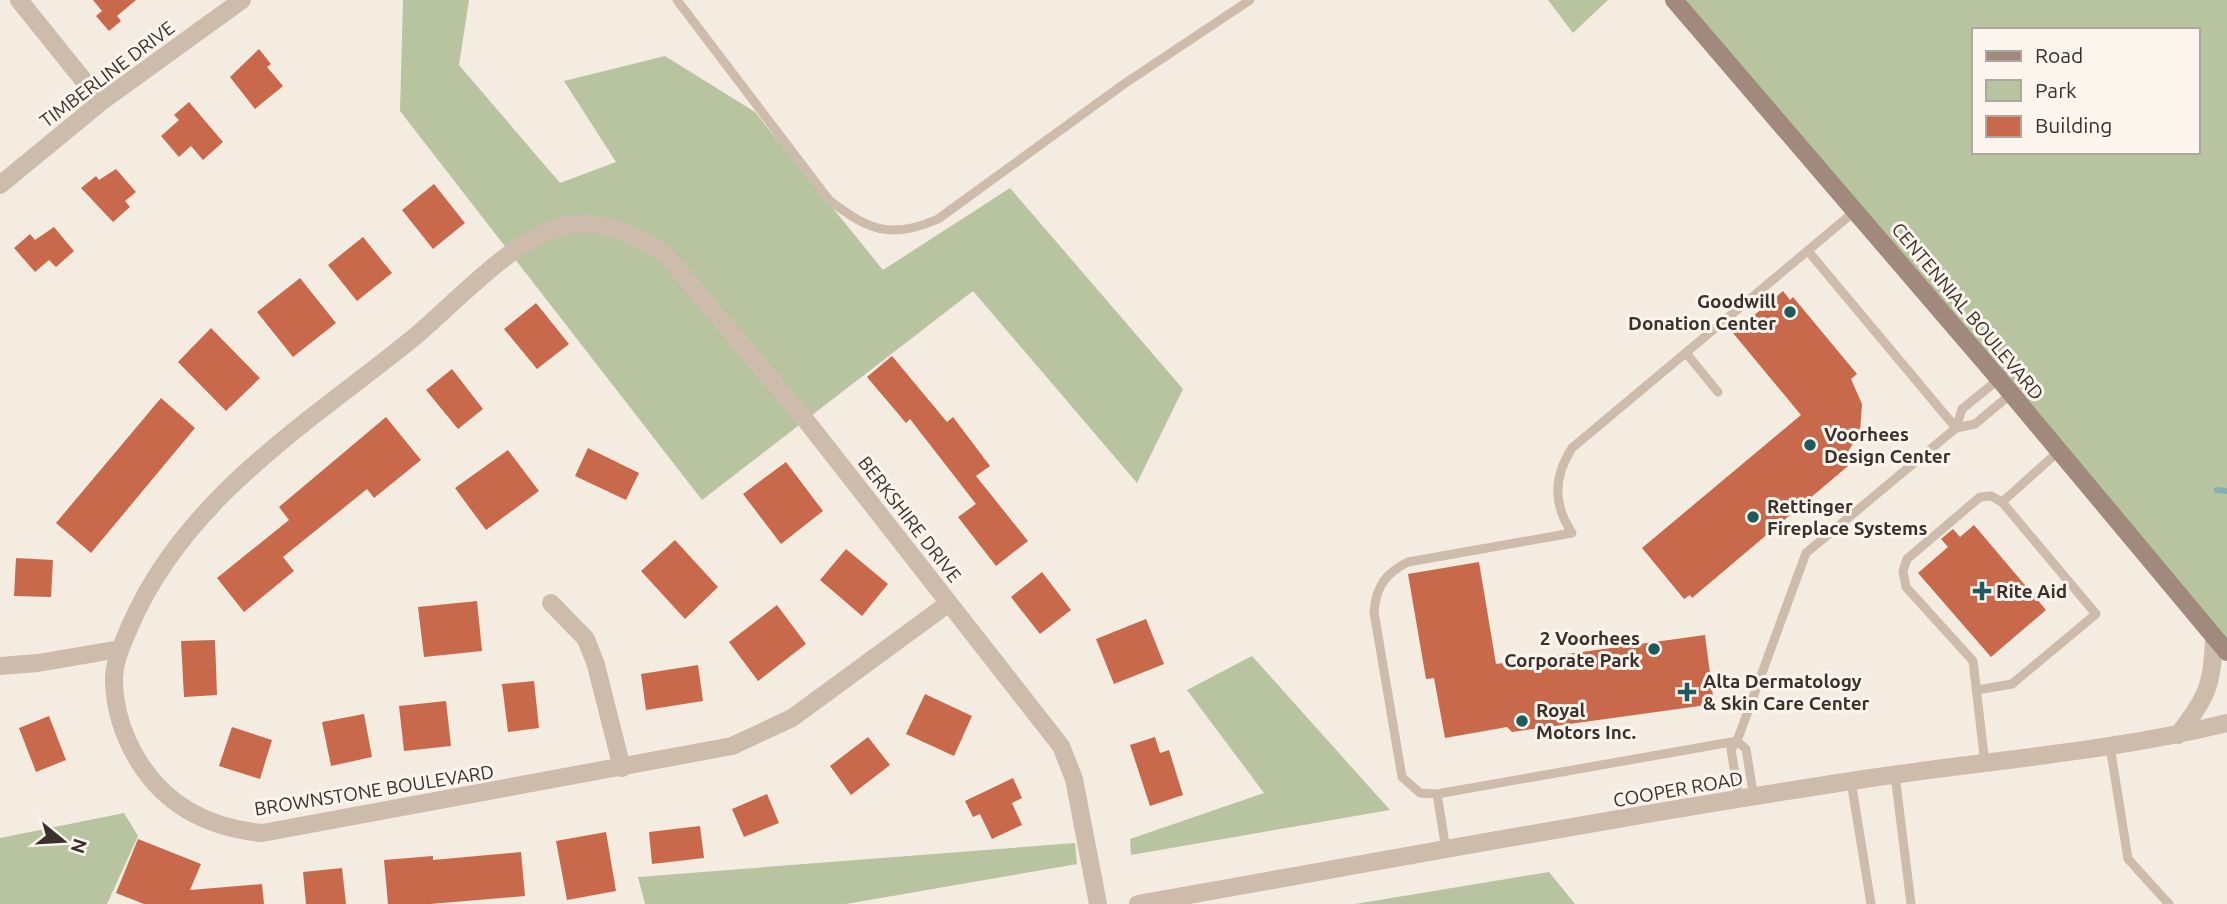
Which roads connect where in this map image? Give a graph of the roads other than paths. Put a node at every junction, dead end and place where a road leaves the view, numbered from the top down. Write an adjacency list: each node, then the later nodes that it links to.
1 (19, 0): 6 (street)
2 (242, 0): 6 (street, TIMBERLINE DRIVE)
3 (677, 0): 4 (lane)
4 (1250, 0)
5 (1674, 0): 8 (main road, CENTENNIAL BOULEVARD)
6 (101, 102): 7 (street, TIMBERLINE DRIVE)
7 (0, 185)
8 (1855, 211): 10 (lane); 12 (main road, CENTENNIAL BOULEVARD)
9 (598, 228): 19 (street, BERKSHIRE DRIVE); 21 (street, BROWNSTONE BOULEVARD)
10 (1808, 251): 11 (lane); 15 (lane)
11 (1686, 353): 13 (lane); 33 (lane)
12 (1999, 379): 14 (main road, CENTENNIAL BOULEVARD); 15 (lane)
13 (1718, 392)
14 (2011, 394): 15 (lane); 16 (main road, CENTENNIAL BOULEVARD)
15 (1955, 428): 27 (lane)
16 (2058, 452): 17 (lane); 20 (main road, CENTENNIAL BOULEVARD)
17 (2002, 502): 24 (lane); 24 (lane)
18 (551, 603): 30 (street)
19 (949, 603): 30 (street, BROWNSTONE BOULEVARD); 37 (street, BERKSHIRE DRIVE)
20 (2214, 636): 22 (main road, CENTENNIAL BOULEVARD); 26 (street)
21 (120, 649): 23 (street); 30 (street, BROWNSTONE BOULEVARD)
22 (2227, 652)
23 (0, 666)
24 (1977, 690): 29 (lane)
25 (2227, 723): 26 (street, COOPER ROAD)
26 (2178, 735): 28 (street, COOPER ROAD)
27 (1737, 741): 33 (lane); 34 (lane); 34 (lane)
28 (2110, 746): 29 (street, COOPER ROAD); 36 (lane)
29 (1985, 764): 31 (street, COOPER ROAD)
30 (622, 768)
31 (1895, 775): 32 (street, COOPER ROAD); 40 (lane)
32 (1851, 782): 34 (street, COOPER ROAD); 39 (lane)
33 (1437, 794): 35 (lane)
34 (1747, 799): 35 (street, COOPER ROAD)
35 (1446, 850): 38 (street, COOPER ROAD)
36 (2167, 901): 41 (lane)
37 (1098, 904)
38 (1138, 904)
39 (1871, 904)
40 (1911, 904)
41 (2178, 904)

